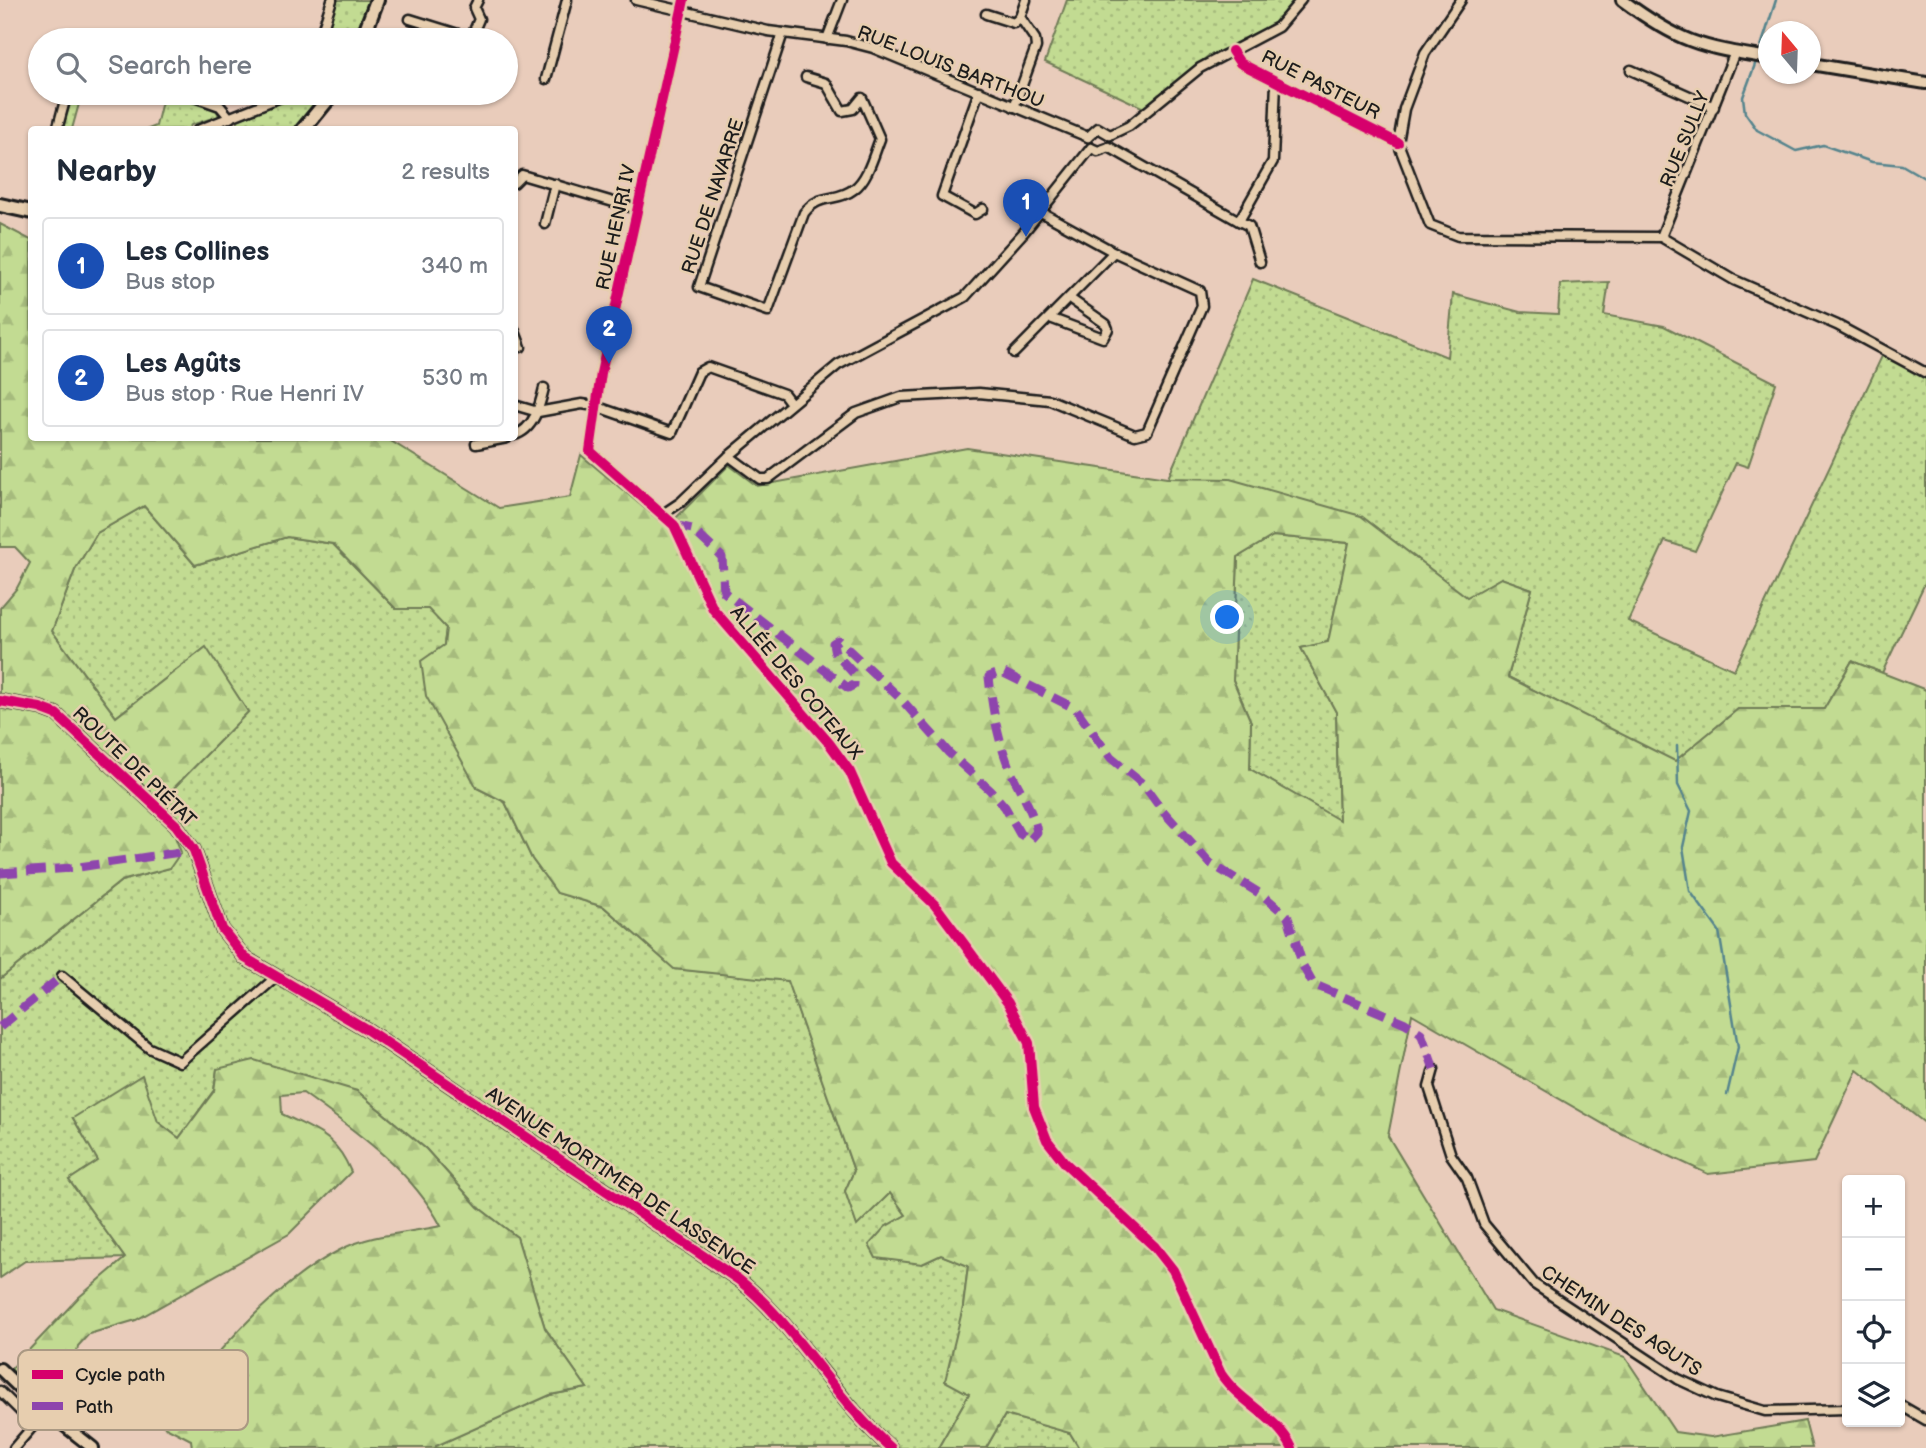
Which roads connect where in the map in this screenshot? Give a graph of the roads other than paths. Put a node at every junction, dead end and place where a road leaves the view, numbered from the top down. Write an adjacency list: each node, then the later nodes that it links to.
1 (332, 0): 16 (street)
2 (377, 0): 17 (main road)
3 (478, 0): 19 (street)
4 (567, 0): 28 (street)
5 (636, 0): 12 (street, RUE LOUIS BARTHOU)
6 (684, 0): 12 (street, RUE HENRI IV)
7 (842, 0): 21 (street)
8 (1026, 0): 14 (street)
9 (1301, 0): 22 (street)
10 (1461, 0): 44 (street)
11 (1623, 0): 23 (street)
12 (679, 10): 20 (street, RUE LOUIS BARTHOU); 50 (street, RUE HENRI IV)
13 (986, 14): 14 (street)
14 (1020, 17): 36 (street)
15 (411, 19): 18 (street)
16 (323, 28)
17 (366, 28)
18 (438, 28)
19 (475, 28)
20 (783, 33): 21 (street, RUE LOUIS BARTHOU); 27 (street, RUE DE NAVARRE)
21 (827, 39): 31 (street, RUE LOUIS BARTHOU)
22 (1233, 51): 29 (street, RUE PASTEUR); 42 (street)
23 (1735, 52): 24 (street); 37 (street, RUE SULLY)
24 (1758, 56)
25 (1821, 66): 30 (street)
26 (1632, 70): 37 (street)
27 (806, 77)
28 (546, 79)
29 (1276, 81): 44 (street, RUE PASTEUR); 54 (street)
30 (1926, 83)
31 (979, 91): 36 (street, RUE LOUIS BARTHOU); 51 (street)
32 (64, 105): 39 (street)
33 (217, 105): 38 (street)
34 (262, 105): 38 (street)
35 (324, 105): 41 (main road)
36 (1014, 107): 43 (street, RUE LOUIS BARTHOU)
37 (1714, 107): 56 (street, RUE SULLY)
38 (230, 118): 40 (street)
39 (58, 126)
40 (209, 126)
41 (306, 126)
42 (1110, 135): 43 (street); 45 (street)
43 (1088, 137): 46 (street)
44 (1398, 143): 56 (street)
45 (1109, 147): 46 (street); 54 (street)
46 (1091, 148): 53 (street)
47 (518, 179): 48 (street)
48 (555, 184): 50 (street); 55 (street)
49 (0, 205): 52 (main road)
50 (637, 209): 68 (street, RUE HENRI IV)
51 (984, 209)
52 (28, 211)
53 (1041, 212): 57 (street); 66 (street)
54 (1239, 221): 58 (street)
55 (545, 224)
56 (1661, 237): 64 (street)
57 (1114, 252): 59 (street); 73 (street)
58 (1260, 262)
59 (1069, 298): 60 (street); 60 (street)
60 (1050, 317): 63 (street)
61 (518, 339): 62 (street)
62 (521, 346)
63 (1014, 353)
64 (1926, 373)
65 (544, 388): 69 (street)
66 (790, 402): 68 (street); 73 (street)
67 (518, 406): 69 (street)
68 (595, 406): 69 (street); 74 (street, RUE HENRI IV)
69 (538, 412): 70 (street)
70 (518, 434)
71 (492, 441): 72 (street)
72 (476, 444)
73 (729, 456): 74 (street)
74 (663, 514): 92 (street, ALLÉE DES COTEAUX)
75 (0, 701): 77 (street, ROUTE DE PIÉTAT)
76 (62, 976): 77 (street)
77 (275, 978): 78 (street, ROUTE DE PIÉTAT)
78 (366, 1028): 91 (street, AVENUE MORTIMER DE LASSENCE)
79 (1434, 1069): 85 (street, CHEMIN DES AGUTS)
80 (0, 1369): 81 (street)
81 (18, 1386)
82 (0, 1391): 84 (street)
83 (1905, 1408): 86 (street)
84 (18, 1409)
85 (1842, 1409)
86 (1926, 1420)
87 (29, 1430): 89 (street)
88 (70, 1430): 90 (street)
89 (13, 1448)
90 (93, 1448)
91 (891, 1448)
92 (1292, 1448)

